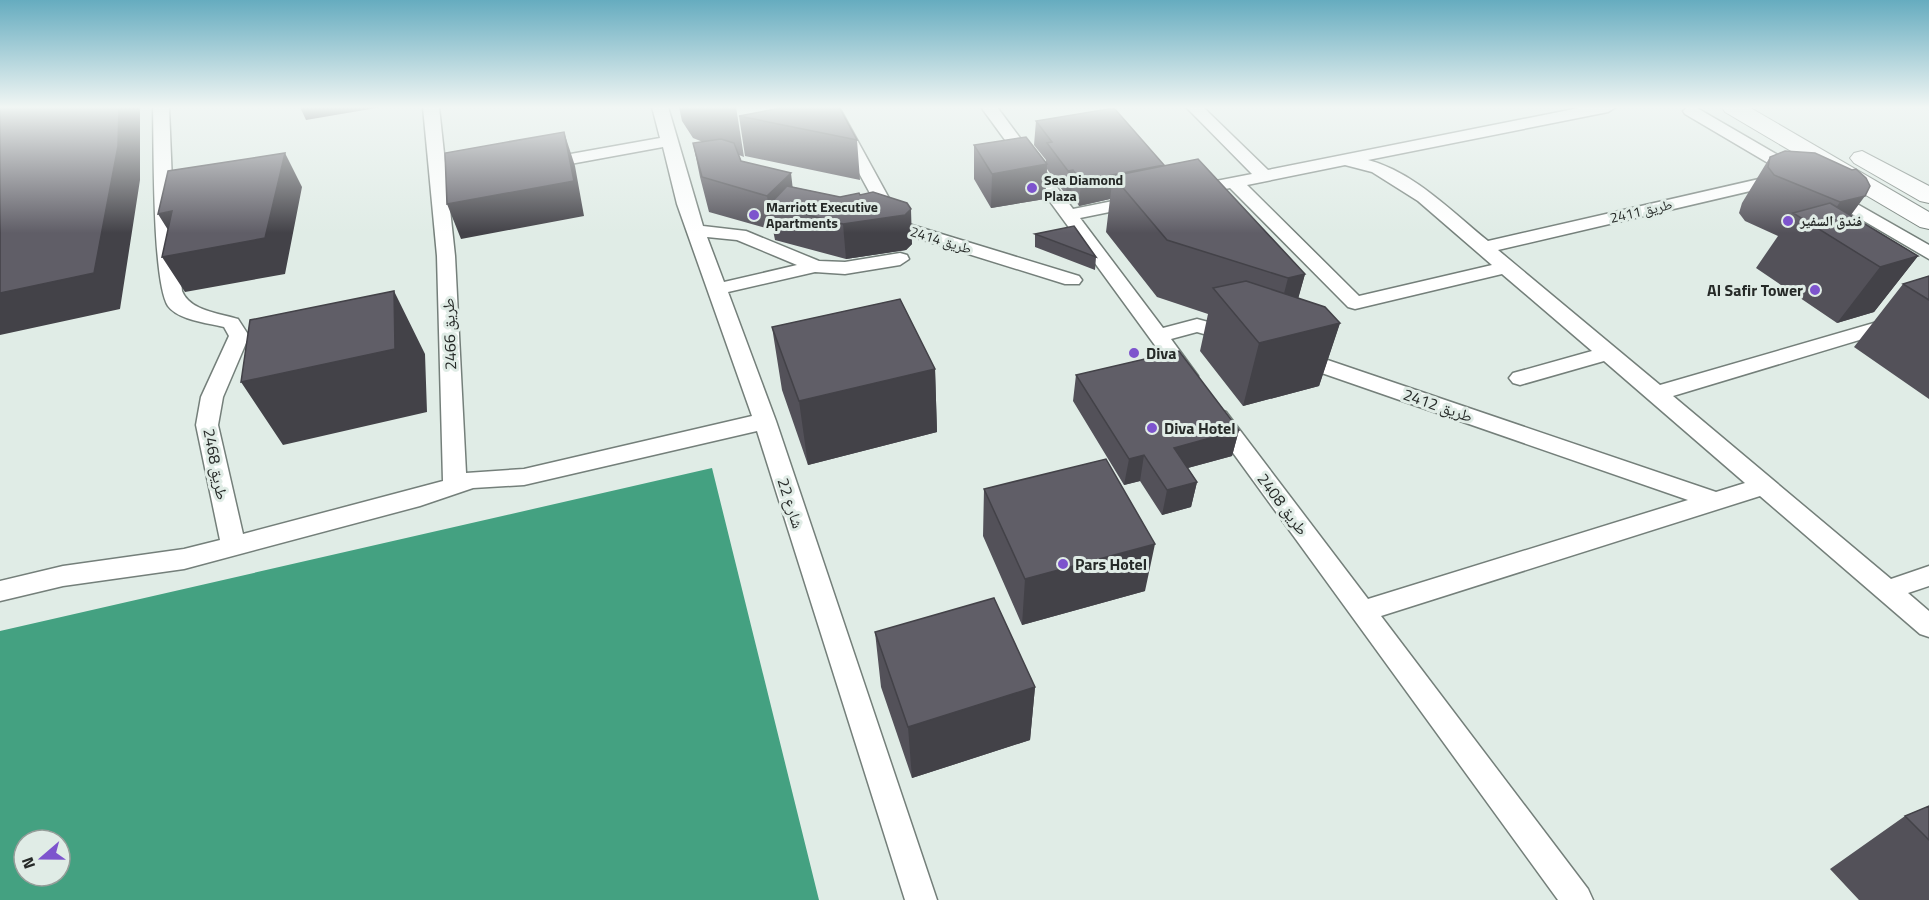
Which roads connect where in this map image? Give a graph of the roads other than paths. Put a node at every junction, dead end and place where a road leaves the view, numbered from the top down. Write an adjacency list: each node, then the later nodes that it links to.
1 (162, 149): 47 (street, طريق 2468)
2 (435, 149): 19 (street, طريق 2466)
3 (675, 149): 12 (street, شارع 22)
4 (854, 149): 27 (street)
5 (1020, 149): 25 (street, طريق 2408)
6 (1237, 149): 15 (street)
7 (1400, 149): 11 (street)
8 (1755, 149): 17 (street)
9 (1805, 149): 26 (main road)
10 (1847, 149): 21 (main road)
11 (1390, 151): 13 (street); 22 (street)
12 (677, 154): 14 (street); 28 (street, شارع 22)
13 (1346, 160): 15 (street); 22 (street)
14 (531, 166)
15 (1264, 176): 18 (street)
16 (460, 179): 19 (street)
17 (1808, 180): 29 (street, طريق 2411); 30 (street)
18 (1234, 182): 20 (street); 33 (street)
19 (438, 183): 44 (street, طريق 2466)
20 (1179, 193)
21 (1929, 196)
22 (1424, 197): 29 (street)
23 (1157, 198): 25 (street)
24 (865, 215): 27 (street, طريق 2414)
25 (1069, 215): 37 (street, طريق 2408)
26 (1929, 222)
27 (898, 227): 34 (street, طريق 2414)
28 (696, 231): 32 (street); 35 (street, شارع 22)
29 (1483, 248): 33 (street)
30 (1929, 253)
31 (900, 259): 32 (street)
32 (812, 266): 35 (street)
33 (1506, 267): 40 (street)
34 (1072, 280)
35 (717, 289): 43 (street, شارع 22)
36 (1929, 313): 42 (street)
37 (1158, 336): 38 (street); 53 (street, طريق 2408)
38 (1255, 343)
39 (1277, 350): 46 (street, طريق 2412)
40 (1607, 353): 41 (street); 42 (street)
41 (1520, 378)
42 (1654, 394): 45 (street)
43 (765, 421): 44 (street); 55 (street, شارع 22)
44 (455, 485): 47 (street)
45 (1763, 486): 46 (street); 50 (street)
46 (1716, 501): 53 (street)
47 (233, 545): 48 (street)
48 (76, 575): 51 (street); 52 (street)
49 (1929, 576): 50 (street)
50 (1888, 590): 54 (street)
51 (0, 591)
52 (0, 604)
53 (1362, 611): 56 (street, طريق 2408)
54 (1929, 626)
55 (921, 900)
56 (1577, 900)

